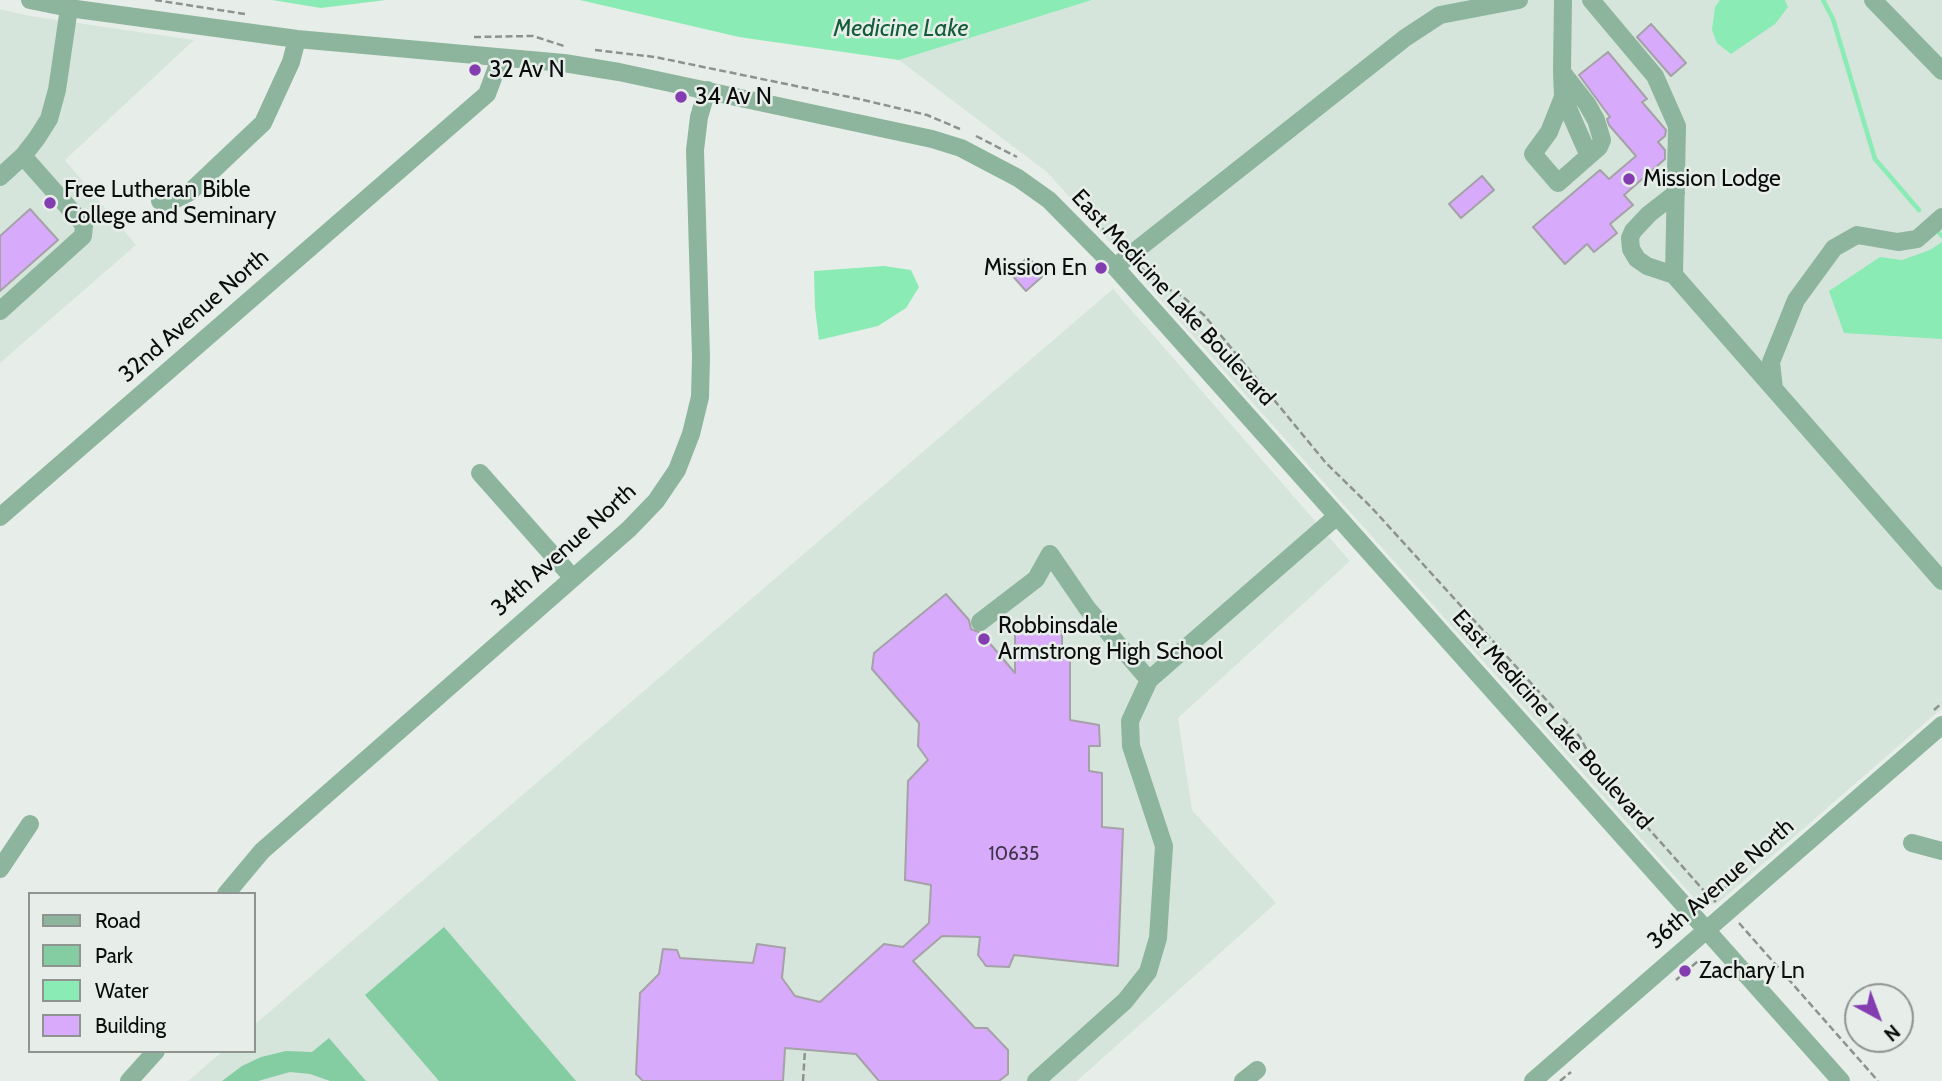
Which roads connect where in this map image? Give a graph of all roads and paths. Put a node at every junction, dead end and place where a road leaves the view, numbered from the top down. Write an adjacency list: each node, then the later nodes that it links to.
1 (30, 0): 8 (street, East Medicine Lake Boulevard)
2 (1456, 0): 7 (street)
3 (1519, 0): 7 (street)
4 (1563, 0): 12 (street)
5 (1591, 0): 18 (street)
6 (1873, 0): 11 (street)
7 (1440, 7): 21 (street)
8 (69, 8): 9 (street, East Medicine Lake Boulevard); 15 (street)
9 (297, 39): 10 (street, East Medicine Lake Boulevard); 19 (street)
10 (500, 59): 13 (street, East Medicine Lake Boulevard); 28 (street, 32nd Avenue North)
11 (1942, 71)
12 (1562, 72): 14 (street); 16 (street)
13 (707, 90): 21 (street, East Medicine Lake Boulevard); 29 (street, 34th Avenue North)
14 (1563, 97): 16 (street); 16 (street)
15 (23, 156): 17 (street); 24 (street)
16 (1589, 156)
17 (0, 177)
18 (1676, 193): 23 (street); 23 (street)
19 (160, 201)
20 (1942, 217): 25 (street)
21 (1115, 267): 27 (street, East Medicine Lake Boulevard)
22 (1140, 267): 43 (path)
23 (1674, 275): 25 (street)
24 (0, 311)
25 (1773, 389): 32 (street)
26 (480, 473): 29 (street)
27 (1337, 516): 34 (street); 45 (street, East Medicine Lake Boulevard)
28 (0, 517)
29 (573, 578): 42 (street, 34th Avenue North)
30 (1036, 579): 31 (street); 31 (street); 33 (street)
31 (1068, 581): 34 (street)
32 (1942, 581)
33 (980, 622)
34 (1149, 680): 50 (street)
35 (1942, 702): 36 (path)
36 (1937, 718): 44 (street, 36th Avenue North)
37 (30, 824): 40 (street)
38 (1912, 843): 39 (street)
39 (1942, 851)
40 (0, 869)
41 (1739, 879): 43 (path)
42 (227, 892)
43 (1706, 893): 44 (path)
44 (1727, 911): 45 (street, 36th Avenue North); 53 (path)
45 (1705, 929): 51 (street, 36th Avenue North); 52 (street, East Medicine Lake Boulevard)
46 (804, 1050): 49 (path)
47 (154, 1053): 48 (street)
48 (129, 1081)
49 (803, 1081)
50 (1036, 1081)
51 (1533, 1081)
52 (1841, 1081)
53 (1878, 1081)

